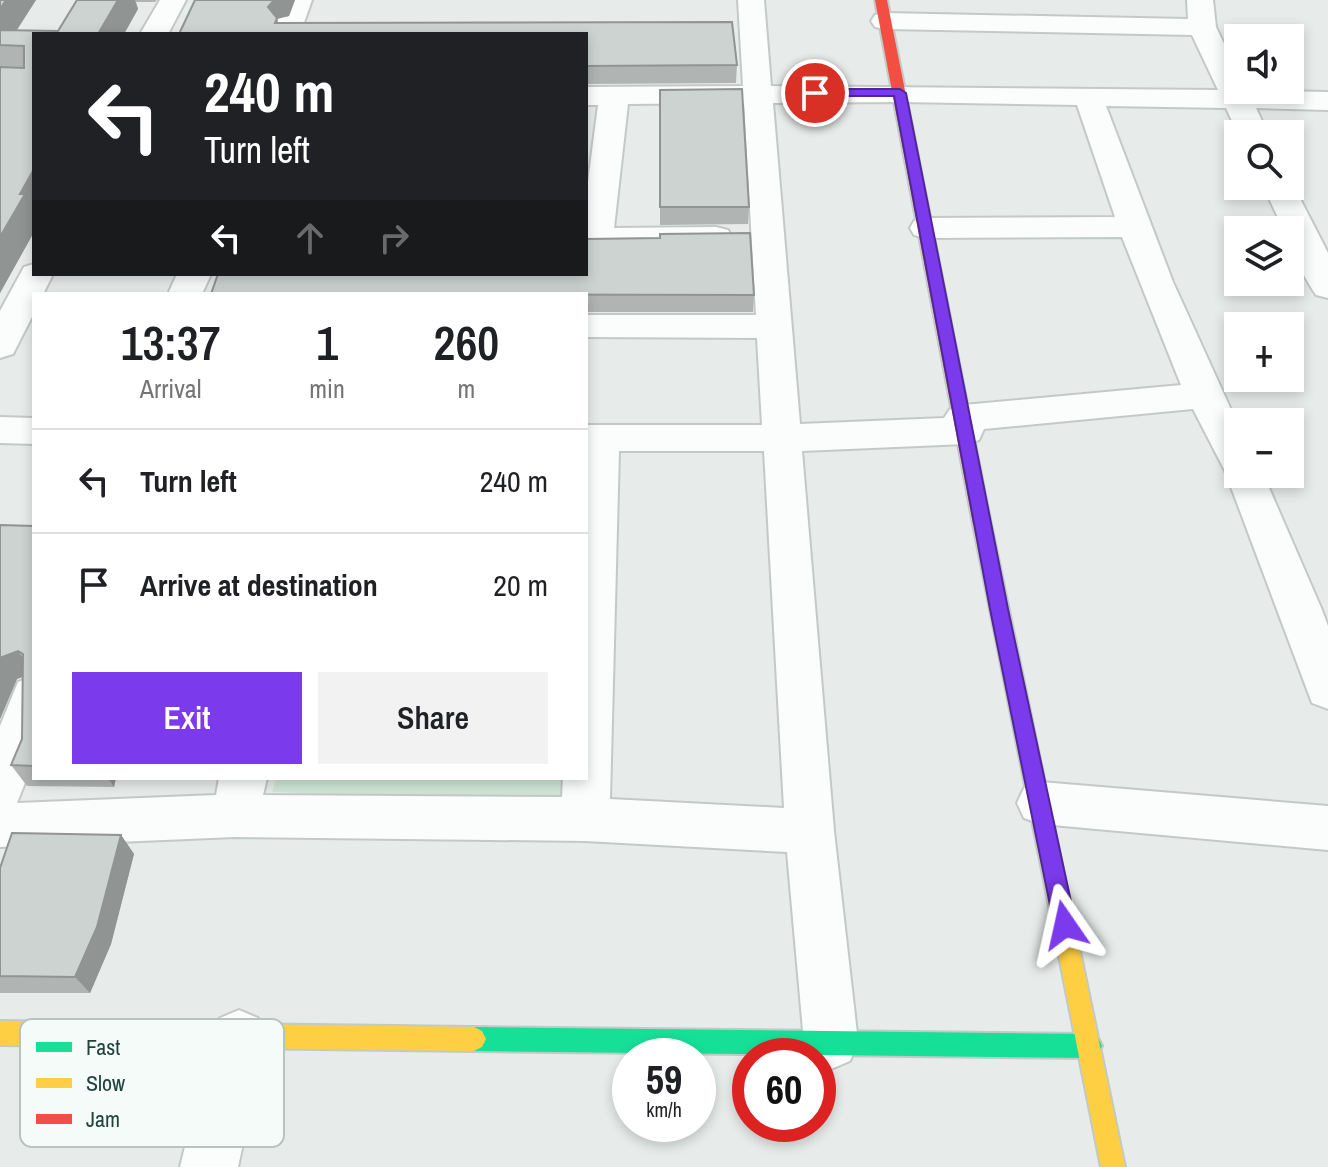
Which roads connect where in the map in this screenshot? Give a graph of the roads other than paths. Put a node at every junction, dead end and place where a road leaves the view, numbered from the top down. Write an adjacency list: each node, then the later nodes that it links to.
1 (173, 0): 8 (street)
2 (299, 0): 7 (street)
3 (883, 10): 4 (street); 11 (main road)
4 (1201, 14): 9 (street)
5 (741, 20): 10 (street)
6 (321, 28): 7 (street)
7 (287, 31)
8 (155, 32)
9 (1224, 71)
10 (758, 93): 11 (street); 12 (street); 20 (street)
11 (900, 93): 13 (street); 19 (main road)
12 (600, 96): 21 (street)
13 (1088, 96): 14 (street); 18 (street)
14 (1224, 98)
15 (1304, 100): 16 (street)
16 (1328, 101)
17 (1288, 200): 22 (street)
18 (1134, 227): 19 (street); 28 (street)
19 (926, 228): 29 (main road)
20 (770, 237): 21 (street); 26 (street)
21 (592, 238)
22 (1320, 252): 24 (street)
23 (35, 276): 27 (street)
24 (1328, 287)
25 (588, 326): 26 (street)
26 (772, 327): 33 (street)
27 (11, 330)
28 (1201, 396): 29 (street); 32 (street)
29 (965, 424): 33 (street); 42 (main road)
30 (0, 430): 31 (street)
31 (32, 431)
32 (1224, 436)
33 (784, 438): 34 (street); 46 (street)
34 (593, 439): 36 (street)
35 (1249, 488): 37 (street)
36 (588, 676)
37 (1328, 690)
38 (32, 701): 40 (street)
39 (586, 780): 43 (street)
40 (0, 789)
41 (239, 797): 43 (street); 44 (street)
42 (1041, 803): 45 (street); 53 (main road)
43 (585, 819): 46 (street)
44 (0, 825)
45 (1328, 828)
46 (810, 831): 50 (street)
47 (0, 1033): 48 (main road)
48 (20, 1033)
49 (284, 1037): 51 (main road)
50 (831, 1038)
51 (732, 1041)
52 (836, 1042): 53 (main road)
53 (1090, 1046): 56 (main road)
54 (214, 1147): 55 (street)
55 (209, 1167)
56 (1113, 1167)

